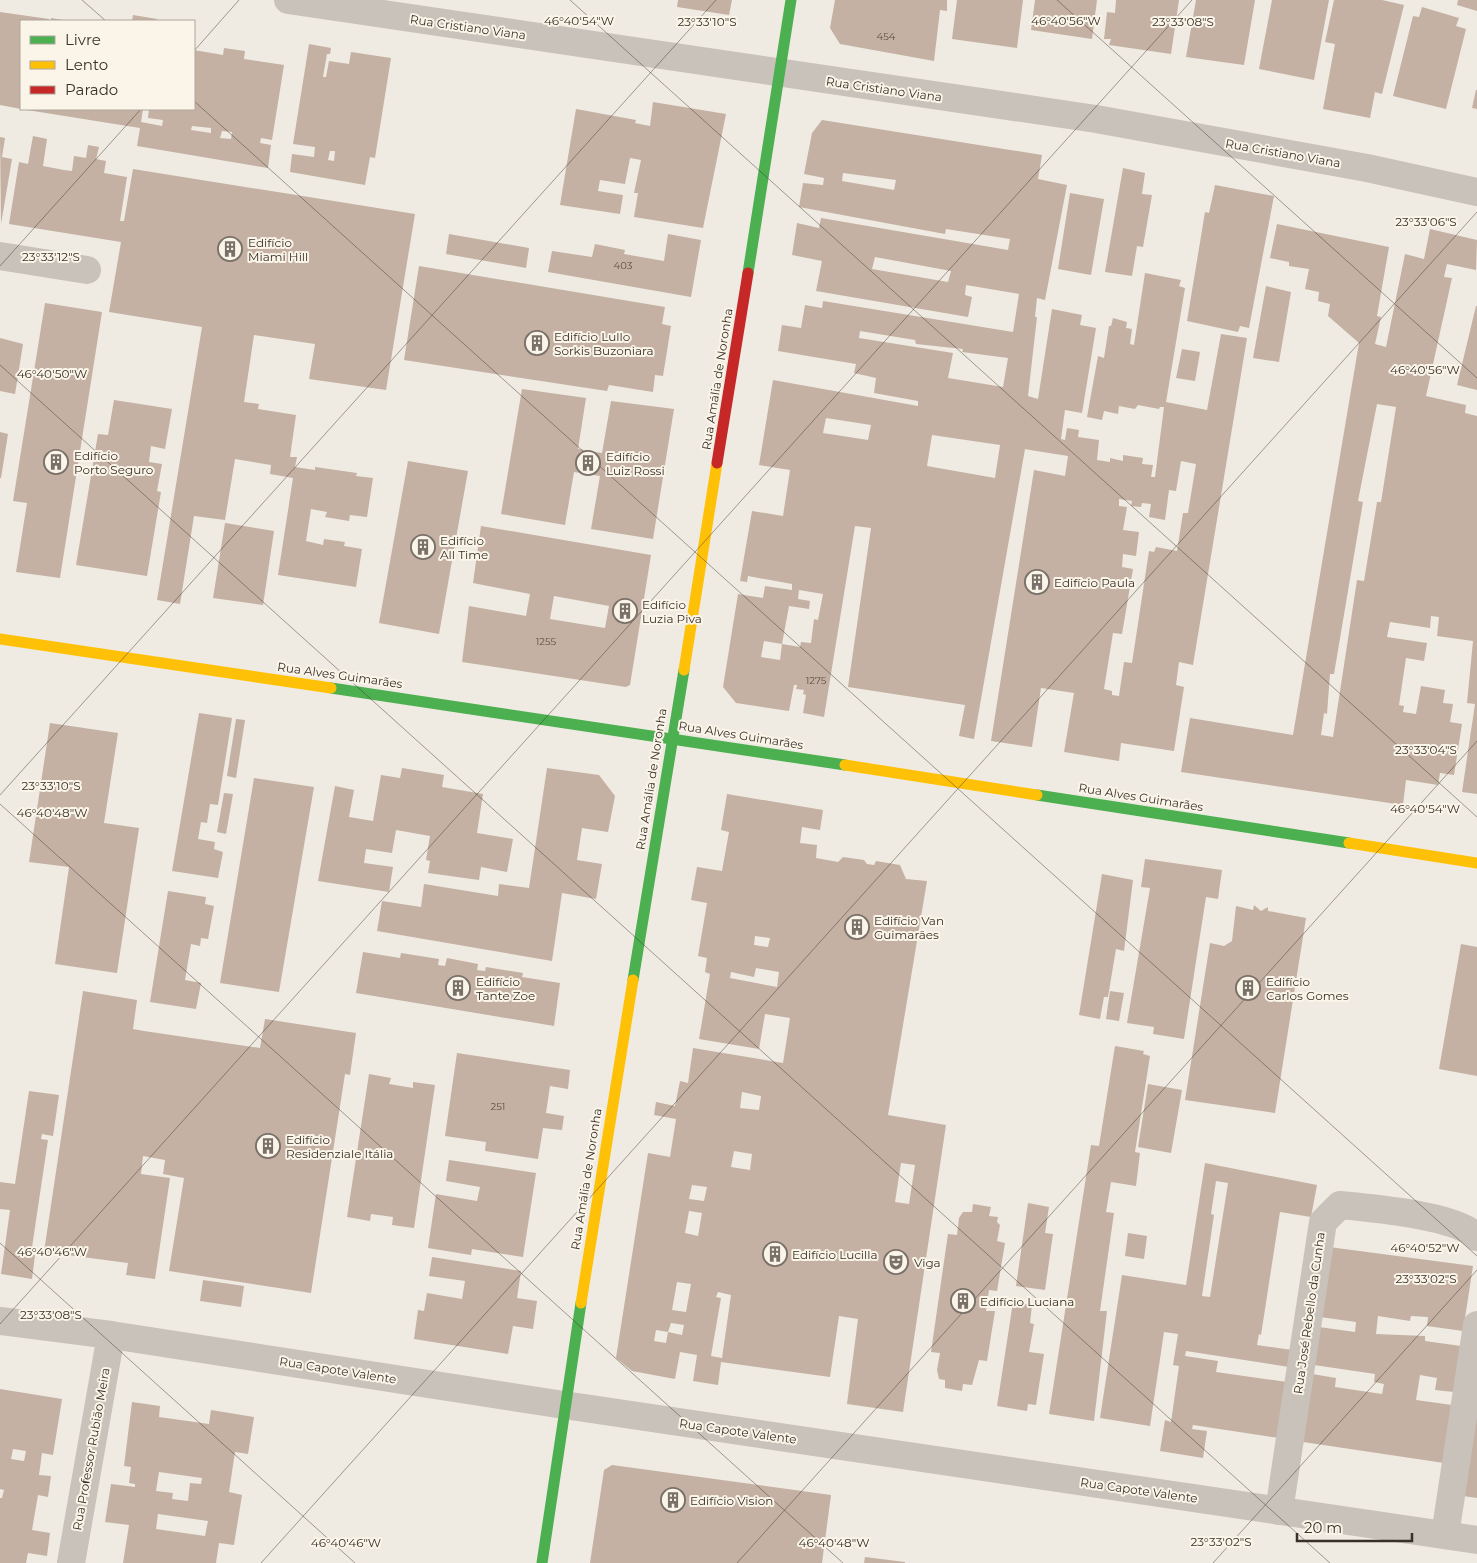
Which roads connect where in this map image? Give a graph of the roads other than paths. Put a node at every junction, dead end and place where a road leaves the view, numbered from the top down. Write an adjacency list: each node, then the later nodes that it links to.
1 (288, 0): 3 (street, Rua Cristiano Viana)
2 (791, 0): 3 (street, Rua Amália de Noronha)
3 (781, 72): 4 (street, Rua Cristiano Viana); 8 (street, Rua Amália de Noronha)
4 (1477, 192)
5 (0, 256): 6 (street)
6 (87, 270)
7 (0, 639): 8 (street, Rua Alves Guimarães)
8 (671, 738): 9 (street, Rua Alves Guimarães); 14 (street, Rua Amália de Noronha)
9 (1477, 863)
10 (1477, 1237): 15 (street, Rua José Rebello da Cunha)
11 (0, 1322): 13 (street, Rua Capote Valente)
12 (1477, 1325): 16 (street)
13 (111, 1335): 14 (street, Rua Capote Valente); 18 (street, Rua Professor Rubião Meira)
14 (564, 1405): 15 (street, Rua Capote Valente); 19 (street, Rua Amália de Noronha)
15 (1279, 1510): 16 (street, Rua Capote Valente)
16 (1445, 1535): 17 (street, Rua Capote Valente)
17 (1477, 1540)
18 (71, 1563)
19 (542, 1563)

